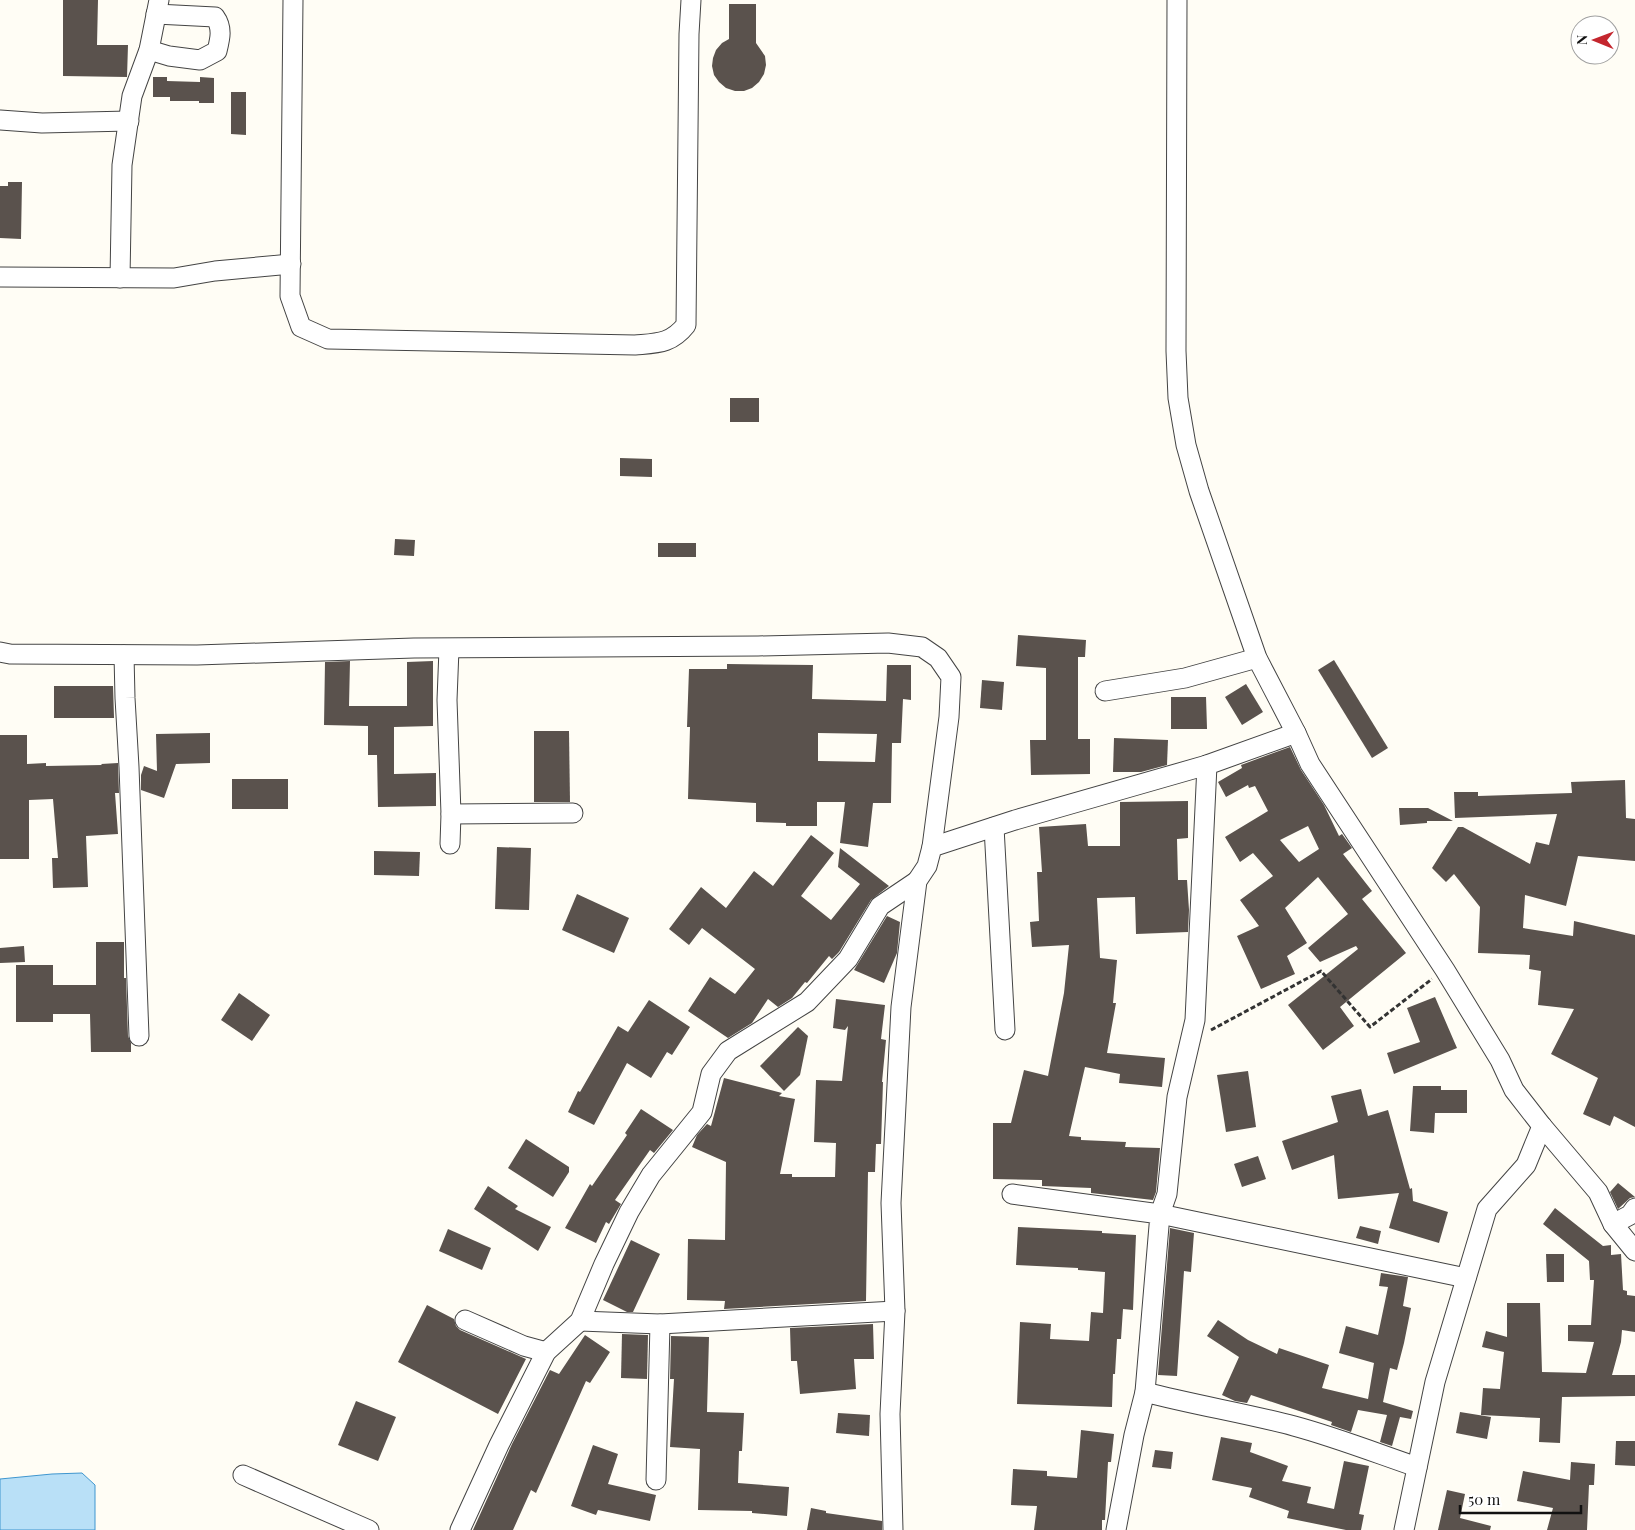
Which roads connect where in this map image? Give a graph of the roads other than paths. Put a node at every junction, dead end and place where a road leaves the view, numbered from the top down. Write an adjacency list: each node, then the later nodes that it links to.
1 (293, 0): 8 (street)
2 (691, 0): 8 (street)
3 (1177, 0): 14 (street)
4 (158, 7): 5 (street); 5 (street)
5 (149, 50): 7 (street)
6 (0, 120): 7 (street)
7 (128, 121): 10 (street)
8 (292, 264): 10 (street)
9 (0, 277): 10 (street)
10 (120, 278)
11 (449, 648): 13 (street); 19 (street); 22 (street)
12 (0, 652): 13 (street)
13 (124, 655): 25 (street)
14 (1257, 658): 15 (street); 16 (street)
15 (1105, 691)
16 (1296, 733): 17 (street); 26 (street)
17 (1207, 765): 20 (street); 29 (street)
18 (573, 813): 19 (street)
19 (451, 814): 21 (street)
20 (994, 827): 22 (street); 24 (street)
21 (450, 844)
22 (932, 847): 23 (street)
23 (917, 881): 33 (street); 35 (street)
24 (1005, 1030)
25 (139, 1036)
26 (1542, 1126): 30 (street); 32 (street)
27 (1012, 1194): 29 (street)
28 (1635, 1208): 30 (street)
29 (1160, 1214): 32 (street); 38 (street)
30 (1613, 1224): 31 (street)
31 (1635, 1251)
32 (1466, 1278): 39 (street)
33 (895, 1311): 36 (street); 44 (street)
34 (465, 1320): 37 (street)
35 (580, 1321): 36 (street); 37 (street)
36 (660, 1324): 41 (street)
37 (546, 1352): 43 (street)
38 (1145, 1392): 39 (street); 45 (street)
39 (1417, 1467): 46 (street)
40 (243, 1475): 42 (street)
41 (656, 1480)
42 (369, 1530)
43 (460, 1530)
44 (893, 1530)
45 (1116, 1530)
46 (1404, 1530)

